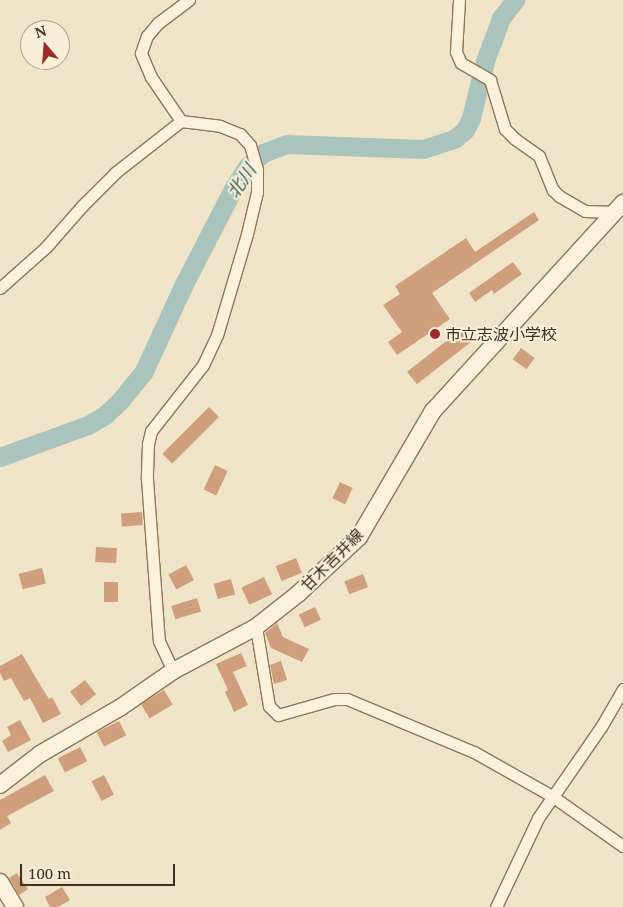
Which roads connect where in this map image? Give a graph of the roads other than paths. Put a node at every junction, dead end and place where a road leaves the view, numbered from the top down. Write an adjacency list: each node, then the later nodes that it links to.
1 (189, 0): 3 (street)
2 (459, 0): 4 (street)
3 (181, 122): 5 (street); 7 (street)
4 (619, 208): 6 (main road, 甘木吉井線)
5 (0, 288)
6 (256, 627): 7 (main road, 甘木吉井線); 10 (street)
7 (173, 671): 9 (main road, 甘木吉井線)
8 (623, 689): 10 (street)
9 (0, 785)
10 (552, 796): 11 (street); 14 (street)
11 (621, 840)
12 (0, 882): 13 (main road)
13 (15, 907)
14 (496, 907)

